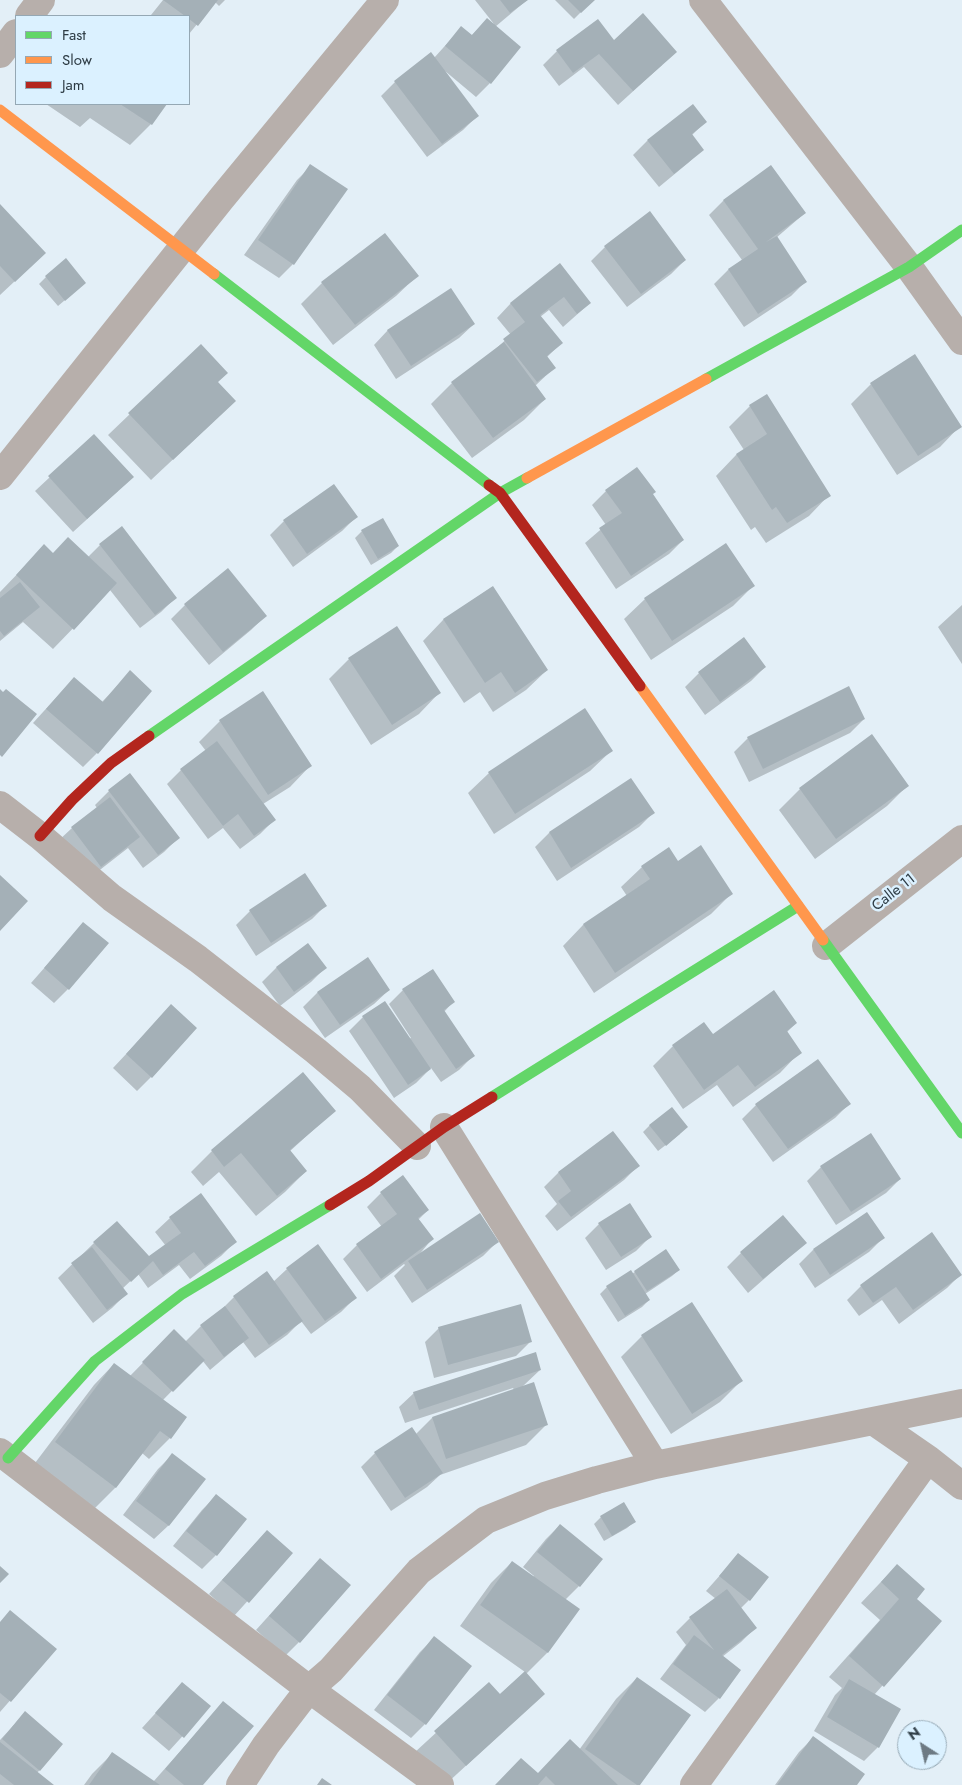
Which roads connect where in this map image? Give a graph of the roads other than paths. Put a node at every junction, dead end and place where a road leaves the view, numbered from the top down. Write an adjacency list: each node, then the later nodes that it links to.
1 (41, 0): 4 (street)
2 (385, 0): 9 (street)
3 (703, 0): 10 (street)
4 (29, 15)
5 (15, 34): 6 (street)
6 (0, 54)
7 (0, 110): 9 (street)
8 (962, 230): 10 (street)
9 (181, 249): 12 (street); 13 (street)
10 (909, 267): 11 (street); 13 (street)
11 (962, 341)
12 (0, 476)
13 (500, 493): 15 (street); 17 (street)
14 (0, 805): 15 (street)
15 (40, 836): 21 (street)
16 (962, 839): 18 (street, Calle 11)
17 (798, 906): 18 (street); 19 (street)
18 (826, 946): 20 (street)
19 (444, 1127): 21 (street); 26 (street)
20 (962, 1133)
21 (417, 1146): 24 (street)
22 (962, 1403): 23 (street)
23 (873, 1421): 25 (street); 26 (street)
24 (4, 1455): 28 (street)
25 (928, 1459): 27 (street); 31 (street)
26 (656, 1465): 28 (street)
27 (962, 1486)
28 (309, 1689): 29 (street); 30 (street)
29 (240, 1785)
30 (440, 1785)
31 (694, 1785)

